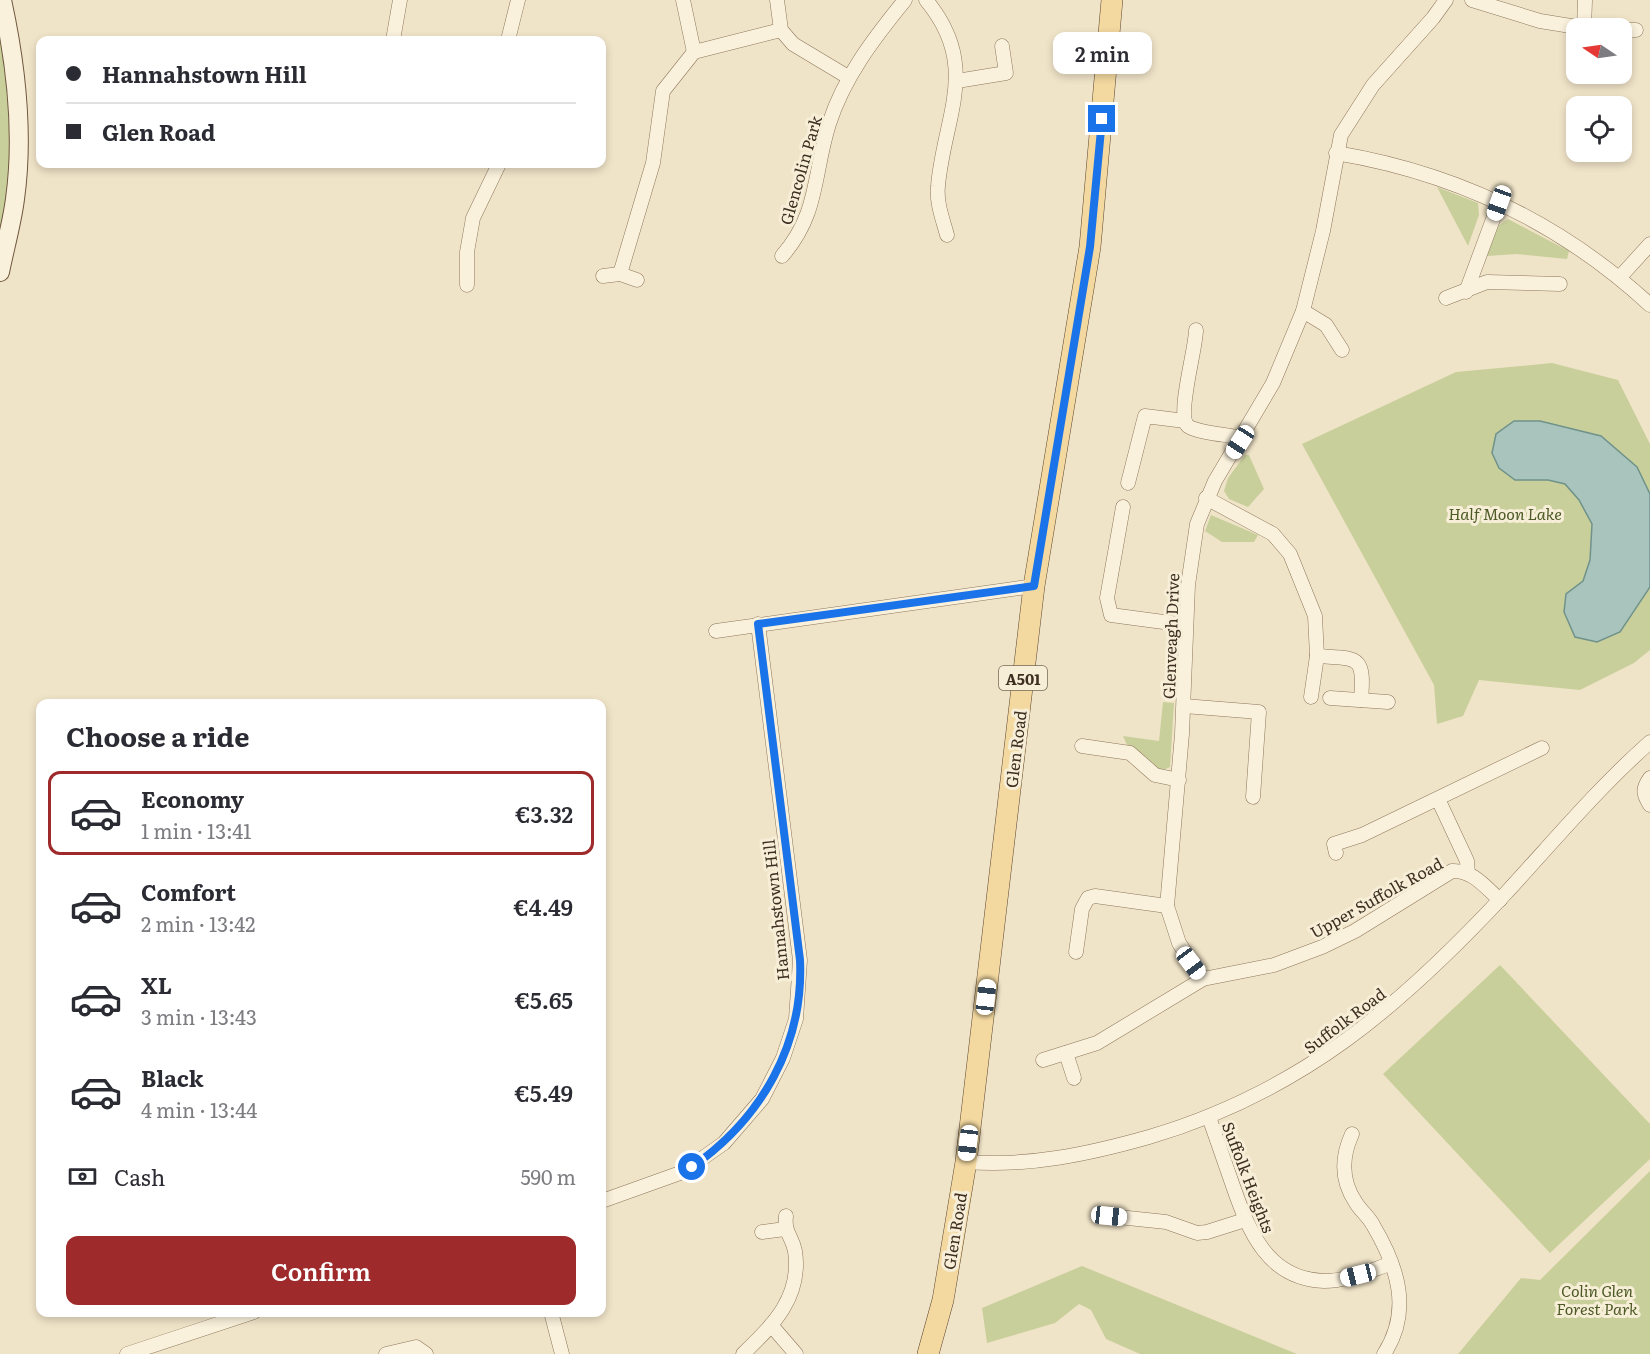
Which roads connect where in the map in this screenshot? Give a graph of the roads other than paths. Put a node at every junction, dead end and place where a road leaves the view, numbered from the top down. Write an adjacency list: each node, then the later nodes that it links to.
1 (2, 0): 29 (main road)
2 (400, 0): 17 (street)
3 (518, 0): 18 (street)
4 (683, 0): 20 (street)
5 (777, 0): 14 (street)
6 (905, 0): 21 (street, Glencolin Park)
7 (926, 0): 22 (street)
8 (1112, 0): 47 (main road, Glen Road / A501)
9 (1446, 0): 23 (street, Glenveagh Drive)
10 (1472, 0): 13 (street)
11 (1585, 1): 12 (street)
12 (1584, 18)
13 (1566, 25)
14 (782, 30): 20 (street); 21 (street)
15 (1632, 30): 16 (street)
16 (1636, 30)
17 (394, 36)
18 (509, 36)
19 (1002, 46): 22 (street)
20 (694, 52): 30 (street)
21 (848, 77): 28 (street, Glencolin Park)
22 (957, 81): 26 (street)
23 (1336, 153): 25 (street); 39 (street, Glenveagh Drive)
24 (496, 168): 35 (street)
25 (1499, 203): 32 (street); 36 (street)
26 (947, 235)
27 (1650, 244): 32 (street)
28 (782, 256)
29 (0, 272)
30 (620, 274): 31 (street); 33 (street)
31 (603, 276)
32 (1620, 277): 38 (street)
33 (637, 280)
34 (1560, 284): 36 (street)
35 (467, 285)
36 (1466, 292): 37 (street)
37 (1446, 298)
38 (1650, 304)
39 (1303, 310): 41 (street); 43 (street, Glenveagh Drive)
40 (1196, 330): 42 (street)
41 (1342, 350)
42 (1185, 421): 43 (street); 44 (street)
43 (1243, 438): 45 (street, Glenveagh Drive)
44 (1128, 483)
45 (1206, 498): 49 (street, Glenveagh Drive); 51 (street)
46 (1123, 507): 49 (street)
47 (1034, 586): 48 (street); 76 (main road, Glen Road / A501)
48 (758, 624): 50 (street); 77 (street, Hannahstown Hill)
49 (1186, 625): 56 (street, Glenveagh Drive)
50 (716, 631)
51 (1317, 656): 52 (street); 54 (street)
52 (1311, 698)
53 (1330, 698): 54 (street)
54 (1361, 700): 55 (street)
55 (1388, 702)
56 (1184, 706): 61 (street, Glenveagh Drive); 62 (street)
57 (1650, 742): 67 (street, Suffolk Road)
58 (1082, 746): 61 (street)
59 (1542, 748): 63 (street)
60 (1650, 778): 64 (street)
61 (1179, 780): 68 (street, Glenveagh Drive)
62 (1253, 797)
63 (1438, 799): 65 (street); 66 (street)
64 (1647, 800)
65 (1336, 853)
66 (1468, 874): 67 (street, Upper Suffolk Road); 70 (street, Upper Suffolk Road)
67 (1500, 900): 74 (street, Suffolk Road)
68 (1167, 906): 69 (street); 70 (street, Glenveagh Drive)
69 (1076, 952)
70 (1203, 979): 71 (street, Upper Suffolk Road)
71 (1066, 1053): 72 (street, Upper Suffolk Road); 73 (street)
72 (1043, 1060)
73 (1074, 1078)
74 (1209, 1117): 76 (street, Suffolk Road); 79 (street, Suffolk Heights)
75 (1352, 1134): 81 (street)
76 (966, 1162): 91 (main road, Glen Road / A501)
77 (606, 1200)
78 (1109, 1216): 79 (street)
79 (1245, 1220): 81 (street, Suffolk Heights)
80 (762, 1232): 84 (street)
81 (1390, 1264): 92 (street)
82 (239, 1317): 85 (street)
83 (552, 1317): 88 (street)
84 (771, 1325): 89 (street); 90 (street)
85 (128, 1354)
86 (386, 1354): 87 (street)
87 (426, 1354)
88 (562, 1354)
89 (743, 1354)
90 (796, 1354)
91 (928, 1354)
92 (1384, 1354)

